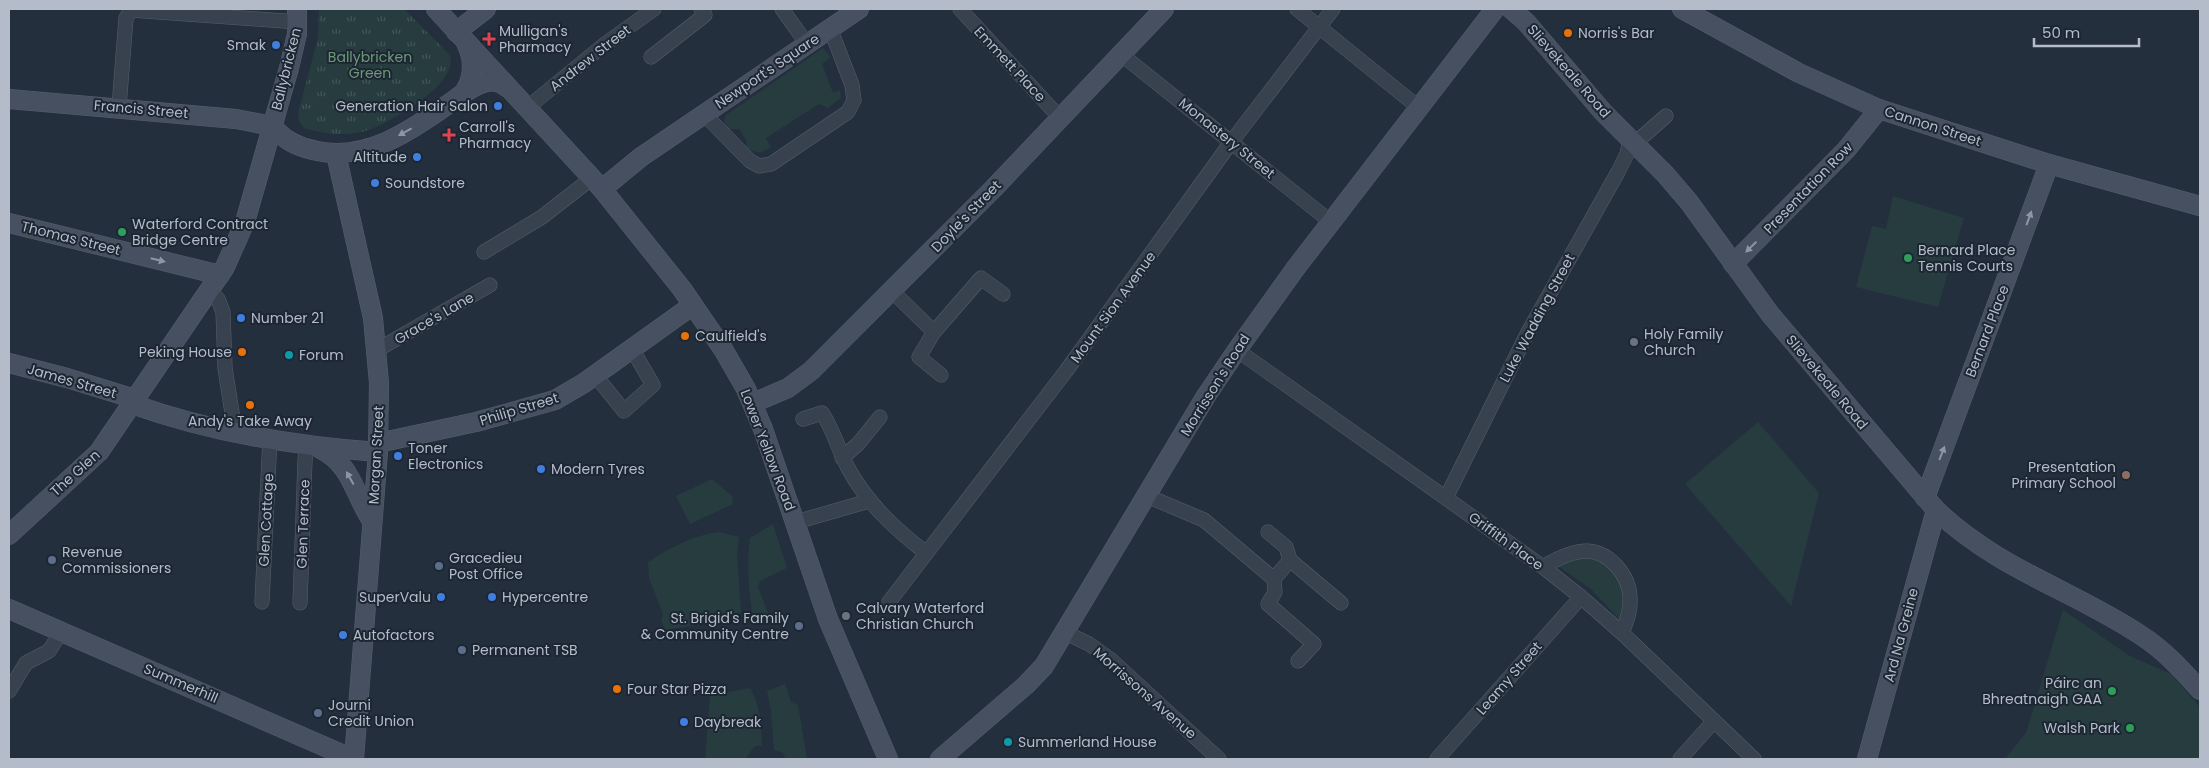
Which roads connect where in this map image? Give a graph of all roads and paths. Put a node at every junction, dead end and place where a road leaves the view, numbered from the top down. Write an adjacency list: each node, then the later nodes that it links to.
1 (436, 9): 17 (street)
2 (486, 9): 17 (street)
3 (654, 9): 26 (street, Andrew Street)
4 (782, 9): 18 (street)
5 (859, 9): 16 (street, Newport's Square)
6 (960, 9): 30 (street, Emmett Place)
7 (1164, 9): 19 (street, Doyle's Street)
8 (1297, 9): 15 (street)
9 (1333, 9): 15 (street, Mount Sion Avenue)
10 (1495, 9): 25 (street, Morrisson's Road)
11 (1511, 9): 33 (street, Slievekeale Road)
12 (1686, 10): 27 (street, Cannon Street)
13 (703, 12): 20 (street)
14 (297, 15): 24 (street); 31 (street, Ballybricken)
15 (1319, 27): 25 (street); 32 (street, Mount Sion Avenue)
16 (830, 28): 18 (street, Newport's Square); 28 (street, Newport's Square)
17 (460, 36): 21 (street); 22 (street)
18 (807, 44): 28 (street, Newport's Square)
19 (1122, 55): 30 (street, Doyle's Street); 32 (street, Monastery Street)
20 (652, 57)
21 (508, 88): 22 (street, Ballybricken); 26 (street)
22 (461, 96): 35 (street, Ballybricken, one-way to 35)
23 (9, 99): 24 (street, Francis Street)
24 (119, 107): 31 (street, Francis Street)
25 (1418, 107): 40 (street, Morrisson's Road)
26 (527, 108): 38 (street, Lower Yellow Road)
27 (1879, 109): 36 (street, Cannon Street); 43 (street, Presentation Row, one-way to 43)
28 (704, 114): 38 (street, Newport's Square)
29 (1666, 116): 33 (street)
30 (1061, 119): 46 (street, Doyle's Street)
31 (272, 126): 34 (street, Ballybricken); 37 (street, The Glen)
32 (1232, 142): 40 (street, Monastery Street); 73 (street, Mount Sion Avenue)
33 (1632, 142): 43 (street, Slievekeale Road); 66 (street, Luke Wadding Street)
34 (303, 148): 35 (street, Ballybricken); 37 (street)
35 (336, 154): 51 (street, Morgan Street)
36 (2049, 164): 39 (street, Cannon Street); 68 (street, Bernard Place, one-way to 36)
37 (260, 169): 44 (street, The Glen)
38 (597, 184): 42 (street); 48 (street, Lower Yellow Road)
39 (2200, 206)
40 (1331, 222): 52 (street, Morrisson's Road)
41 (9, 223): 44 (street, Thomas Street, one-way to 44)
42 (484, 252)
43 (1733, 264): 68 (street, Slievekeale Road)
44 (215, 283): 56 (street, The Glen); 60 (street)
45 (490, 285): 51 (street, Grace's Lane)
46 (892, 292): 49 (street); 57 (street, Doyle's Street)
47 (1003, 294): 49 (street)
48 (693, 305): 50 (street, Philip Street); 57 (street, Lower Yellow Road)
49 (934, 332): 55 (street)
50 (632, 349): 54 (street, Philip Street); 54 (street)
51 (377, 350): 63 (street, Morgan Street)
52 (1237, 350): 65 (street, Morrisson's Road); 66 (street, Griffith Place)
53 (9, 364): 56 (street, James Street)
54 (595, 375): 63 (street, Philip Street)
55 (941, 375)
56 (133, 401): 60 (street); 71 (street, The Glen)
57 (752, 403): 70 (street, Lower Yellow Road)
58 (880, 417): 64 (street)
59 (803, 419): 64 (street)
60 (235, 432): 61 (street)
61 (270, 438): 62 (street); 78 (street, Glen Cottage)
62 (310, 445): 63 (street); 69 (street, one-way to 62); 80 (street, Glen Terrace)
63 (378, 448): 69 (street, Morgan Street)
64 (842, 458): 67 (street)
65 (1147, 496): 76 (street); 84 (street, Morrisson's Road)
66 (1446, 498): 75 (street, Griffith Place)
67 (869, 500): 70 (street); 73 (street)
68 (1930, 504): 87 (street, Slievekeale Road); 97 (street, Ard Na Greine)
69 (372, 521): 90 (street, Morgan Street)
70 (796, 522): 91 (street, Lower Yellow Road)
71 (12, 530)
72 (1268, 532): 74 (street)
73 (926, 553): 79 (street, Mount Sion Avenue)
74 (1290, 560): 76 (street); 81 (street)
75 (1543, 567): 77 (street, Griffith Place); 85 (street)
76 (1274, 579): 86 (street)
77 (1581, 596): 85 (street, Griffith Place); 94 (street, Leamy Street)
78 (262, 602)
79 (889, 602)
80 (300, 603)
81 (1341, 603)
82 (9, 609): 83 (street, Summerhill)
83 (61, 632): 88 (street); 90 (street, Summerhill)
84 (1066, 632): 92 (street, Morrisson's Road); 93 (street, Morrissons Avenue)
85 (1622, 633): 89 (street, Griffith Place)
86 (1298, 661)
87 (2200, 690)
88 (9, 691)
89 (1714, 722): 95 (street); 96 (street, Griffith Place)
90 (354, 759)
91 (888, 759)
92 (940, 759)
93 (1220, 759)
94 (1437, 759)
95 (1680, 759)
96 (1754, 759)
97 (1867, 759)

